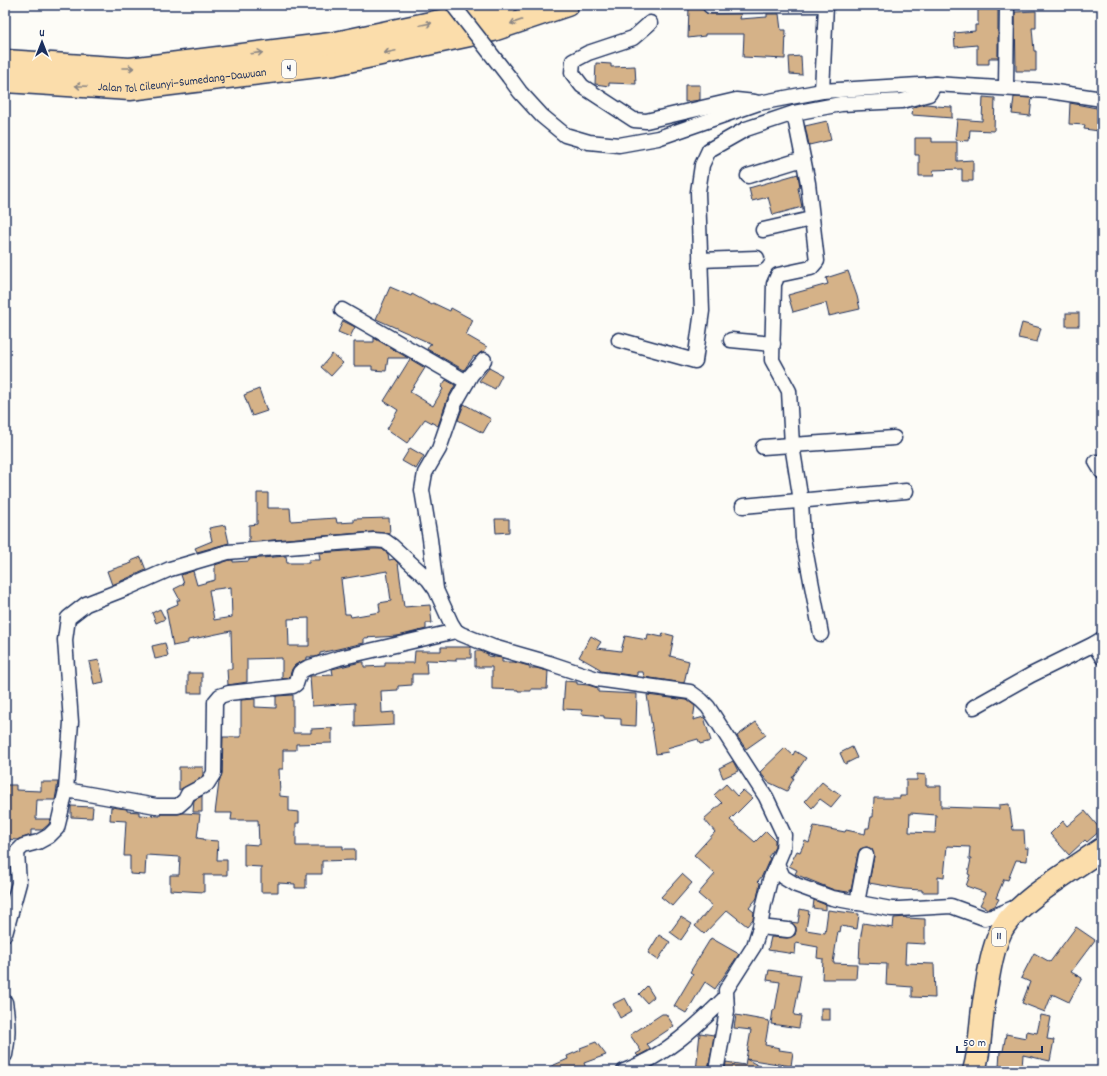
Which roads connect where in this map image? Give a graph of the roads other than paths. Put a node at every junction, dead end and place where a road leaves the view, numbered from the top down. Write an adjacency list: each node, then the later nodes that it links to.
1 (453, 5): 15 (street, bridge)
2 (506, 5): 9 (highway, Jalan Tol Cileunyi–Sumedang–Dawuan / 4, one-way to 2)
3 (567, 5): 10 (highway, Jalan Tol Cileunyi–Sumedang–Dawuan / 4, one-way to 10)
4 (821, 5): 7 (street)
5 (826, 5): 13 (street)
6 (1007, 5): 12 (street)
7 (710, 6)
8 (650, 23): 15 (street)
9 (5, 61)
10 (5, 81)
11 (935, 84): 12 (street); 13 (street); 16 (street)
12 (1006, 88): 14 (street)
13 (822, 91): 15 (street)
14 (1102, 99)
15 (758, 103)
16 (794, 113): 17 (street); 22 (street)
17 (803, 159): 18 (street); 19 (street)
18 (748, 176)
19 (812, 219): 20 (street); 26 (street)
20 (763, 230)
21 (757, 258): 22 (street)
22 (700, 260): 24 (street)
23 (342, 310): 28 (street)
24 (620, 340)
25 (731, 340): 26 (street)
26 (773, 344): 30 (street)
27 (484, 360): 28 (street)
28 (467, 382): 35 (street)
29 (894, 438): 30 (street)
30 (792, 445): 31 (street); 33 (street)
31 (763, 447)
32 (906, 491): 33 (street)
33 (801, 501): 34 (street); 37 (street)
34 (742, 506)
35 (436, 590): 36 (street); 41 (street)
36 (456, 631): 41 (street); 44 (street)
37 (821, 634)
38 (1098, 641): 39 (street); 40 (street)
39 (1102, 658)
40 (974, 707)
41 (66, 790): 49 (street)
42 (1102, 849): 46 (highway, 11)
43 (866, 855): 45 (street)
44 (777, 864): 45 (street); 47 (street)
45 (857, 903): 46 (street)
46 (1026, 903): 55 (highway, 11)
47 (760, 927): 48 (street); 50 (street)
48 (788, 930)
49 (5, 934)
50 (726, 997): 53 (street); 54 (street)
51 (5, 1002): 52 (street)
52 (5, 1055)
53 (624, 1071)
54 (716, 1071)
55 (974, 1071)

